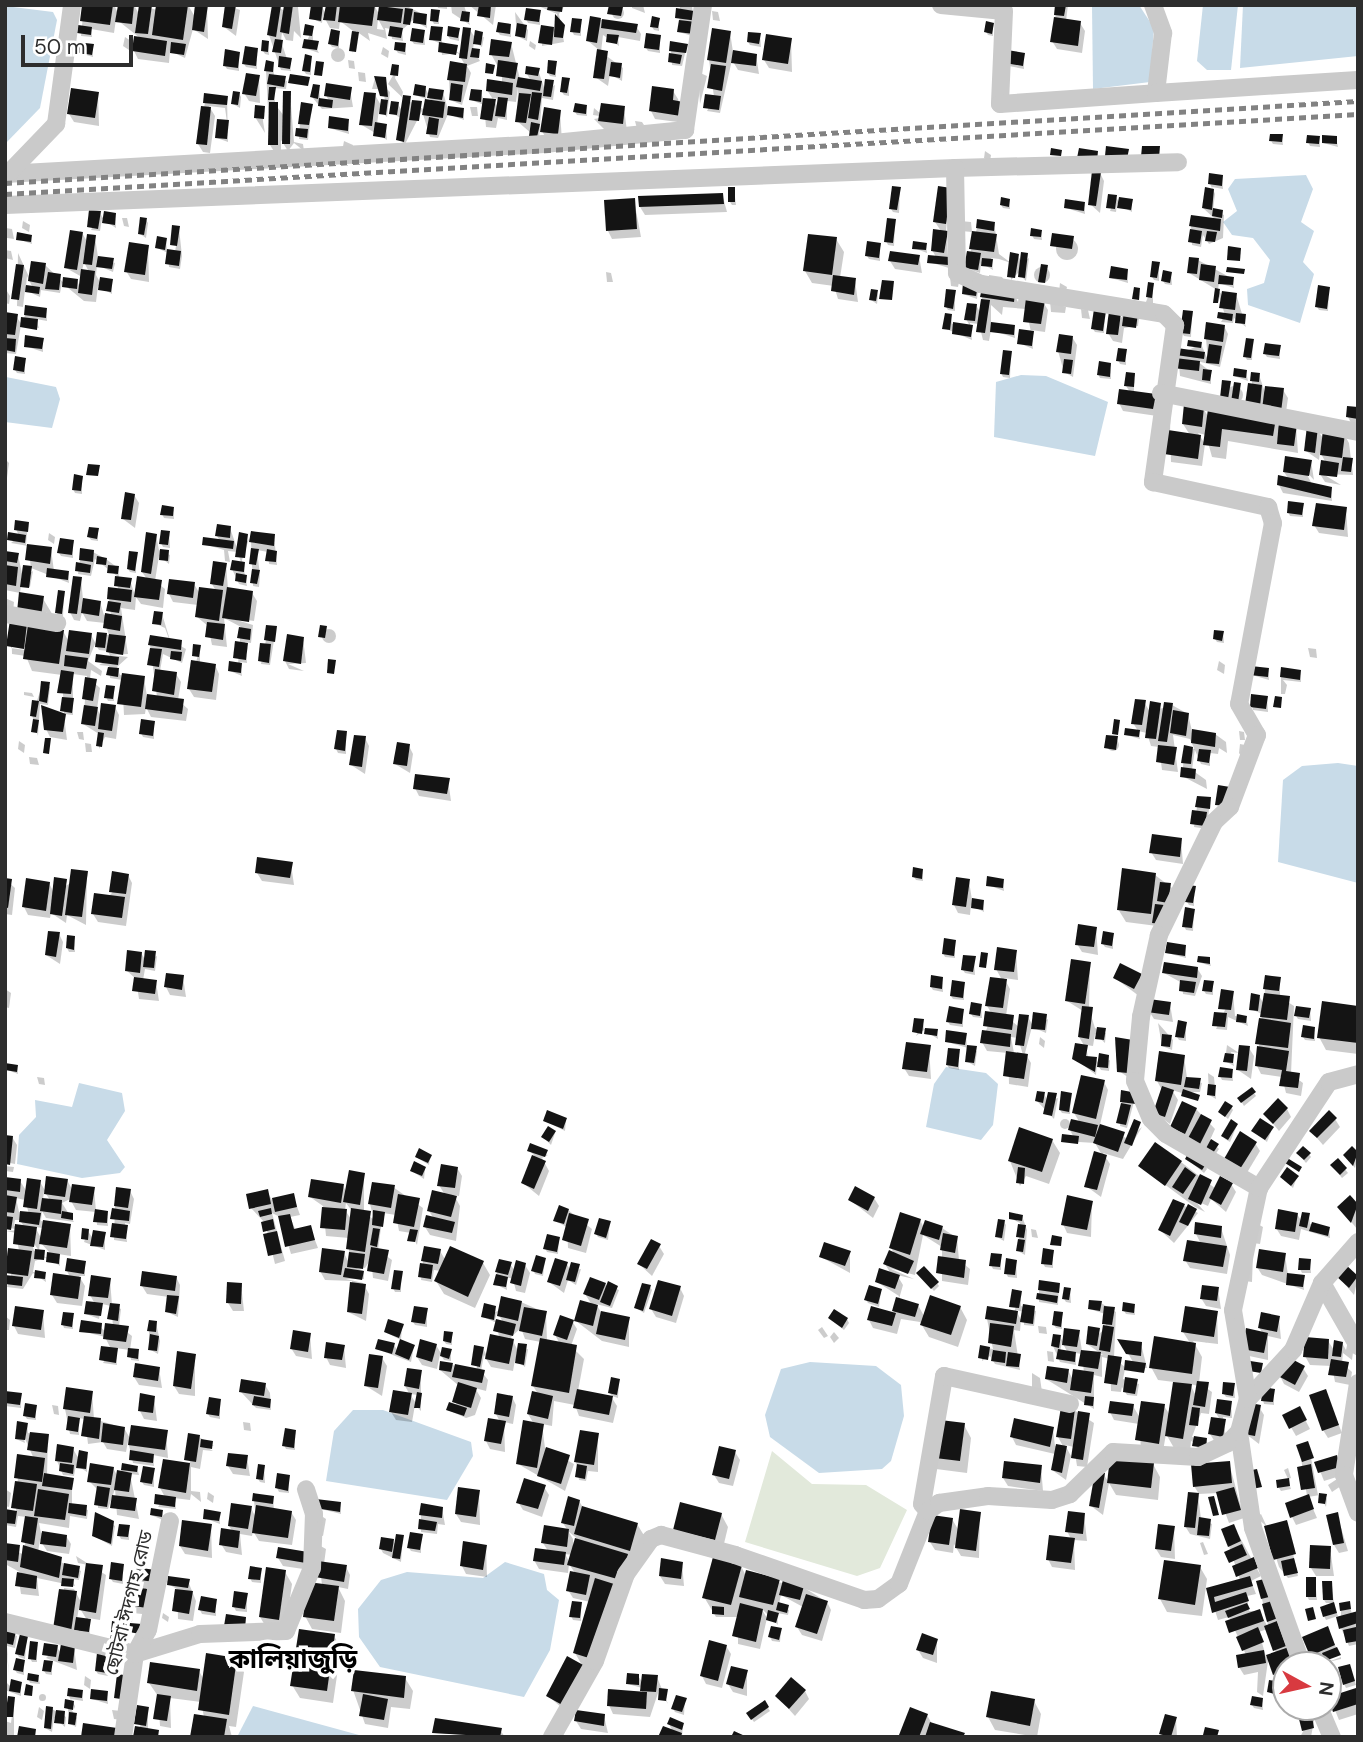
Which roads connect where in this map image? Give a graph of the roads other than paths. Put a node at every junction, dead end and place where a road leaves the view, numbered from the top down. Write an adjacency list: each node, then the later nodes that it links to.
1 (72, 5): 9 (street)
2 (703, 5): 9 (street)
3 (941, 5): 6 (street)
4 (1153, 5): 6 (street)
5 (1358, 80): 6 (street)
6 (1156, 93)
7 (1178, 162): 8 (street)
8 (955, 168): 10 (street); 11 (street)
9 (6, 175)
10 (5, 205)
11 (1161, 393): 12 (street); 16 (street)
12 (1358, 432)
13 (5, 614): 14 (street)
14 (57, 622)
15 (1358, 1074): 16 (street)
16 (1258, 1188): 21 (street)
17 (1358, 1242): 18 (street)
18 (1322, 1283): 19 (street); 21 (street)
19 (1358, 1346)
20 (1358, 1383): 26 (street)
21 (1248, 1399): 23 (street)
22 (1070, 1404): 25 (street)
23 (1239, 1432): 25 (street); 29 (street)
24 (306, 1489): 30 (street)
25 (928, 1511): 32 (street)
26 (1358, 1513)
27 (170, 1521): 30 (street, ছোটরা ঈদগাহ রোড)
28 (5, 1622): 30 (street)
29 (1297, 1651)
30 (135, 1654): 31 (street, ছোটরা ঈদগাহ রোড)
31 (122, 1737)
32 (552, 1737)

